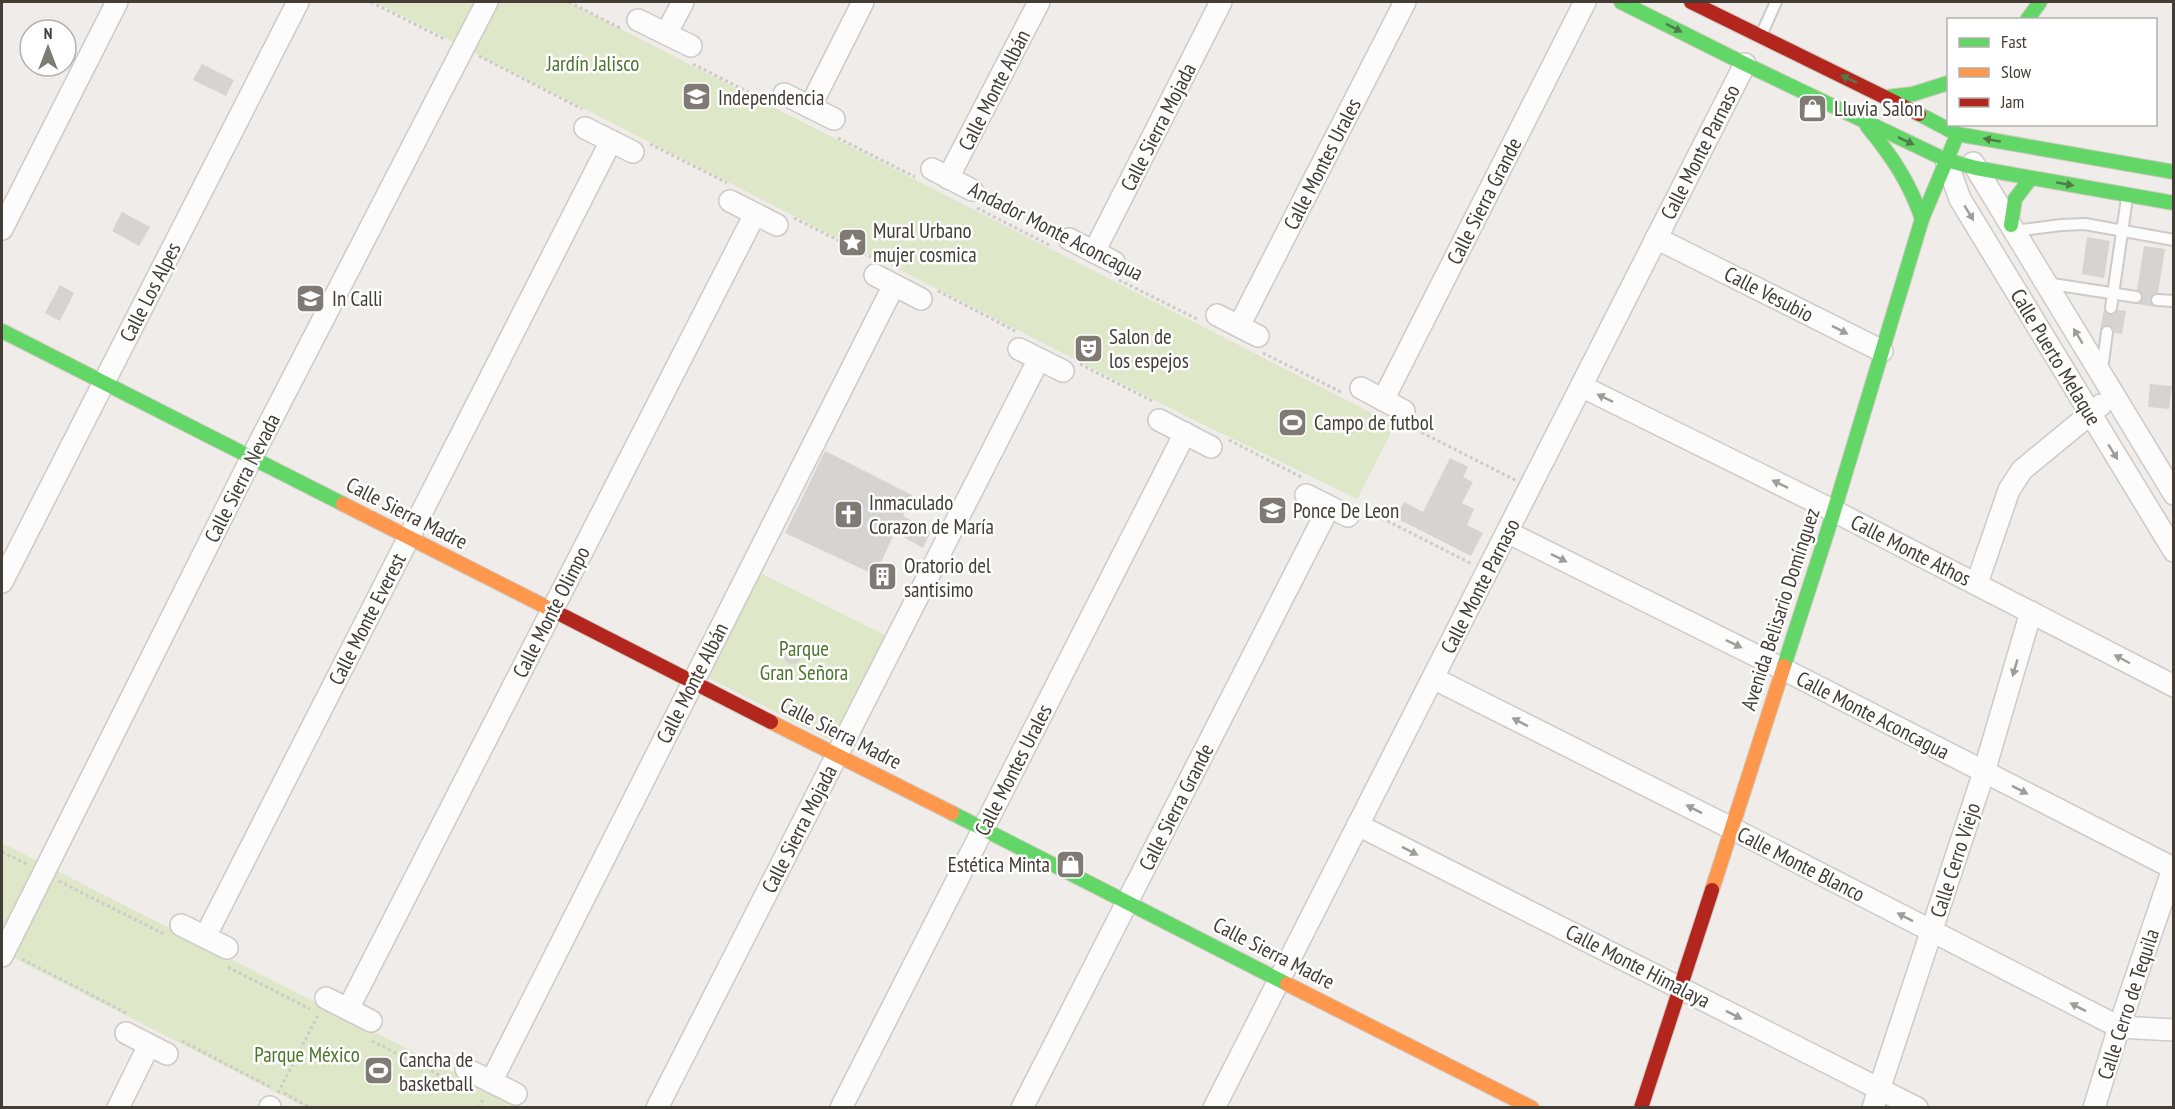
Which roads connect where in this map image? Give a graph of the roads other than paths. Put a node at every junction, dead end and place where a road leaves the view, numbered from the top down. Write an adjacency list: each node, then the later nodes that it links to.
1 (117, 2): 45 (street)
2 (298, 2): 69 (street, Calle Los Alpes)
3 (487, 2): 79 (street, Calle Sierra Nevada)
4 (683, 2): 16 (street)
5 (863, 2): 23 (street)
6 (1039, 2): 38 (street, Calle Monte Albán)
7 (1221, 2): 50 (street, Calle Sierra Mojada)
8 (1405, 2): 60 (street, Calle Montes Urales)
9 (1585, 2): 73 (street, Calle Sierra Grande)
10 (1621, 2): 19 (main road, one-way to 19)
11 (1691, 2): 17 (main road)
12 (1776, 2): 17 (lane)
13 (2040, 2): 14 (main road)
14 (2028, 18)
15 (630, 24): 16 (street)
16 (666, 34): 18 (street)
17 (1760, 36): 21 (main road, one-way to 17)
18 (689, 54)
19 (1745, 64): 24 (main road); 47 (street, Calle Monte Parnaso)
20 (1947, 83): 21 (main road)
21 (1887, 97): 25 (main road)
22 (778, 99): 23 (street)
23 (810, 107): 27 (street)
24 (1863, 121): 33 (main road, one-way to 33); 42 (main road)
25 (1947, 123)
26 (585, 128): 30 (street)
27 (835, 128)
28 (1960, 129): 32 (main road, one-way to 28); 33 (main road, Avenida Belisario Domínguez); 34 (street, Calle Puerto Melaque)
29 (2037, 133): 32 (main road)
30 (611, 141): 31 (street); 84 (street, Calle Monte Everest)
31 (633, 152)
32 (2070, 154): 35 (main road)
33 (1946, 160): 34 (main road); 42 (main road, Avenida Belisario Domínguez); 74 (street, Calle Puerto Melaque, one-way to 74)
34 (1976, 168): 36 (main road); 44 (street, Calle Puerto Melaque)
35 (2174, 172)
36 (2031, 178): 37 (main road, one-way to 37); 44 (main road)
37 (2127, 195): 40 (main road); 46 (lane)
38 (974, 198)
39 (730, 201): 41 (street)
40 (2174, 203)
41 (754, 214): 43 (street); 88 (street, Calle Monte Olimpo)
42 (1922, 219): 65 (main road, Avenida Belisario Domínguez)
43 (777, 225)
44 (2012, 228): 46 (lane); 52 (street, Calle Puerto Melaque)
45 (2, 229)
46 (2122, 230): 48 (lane); 53 (lane)
47 (1656, 238): 65 (street, Calle Vesubio, one-way to 65); 70 (street, Calle Monte Parnaso)
48 (2174, 240)
49 (1065, 245): 50 (street)
50 (1094, 252): 51 (street)
51 (1114, 270)
52 (2045, 283): 53 (lane); 68 (street, Calle Puerto Melaque, one-way to 52)
53 (2114, 293): 54 (lane); 58 (lane)
54 (2136, 297)
55 (921, 299): 92 (street, Calle Monte Albán)
56 (2157, 300): 57 (lane)
57 (2174, 301)
58 (2111, 308)
59 (1208, 318): 60 (street)
60 (1239, 326): 63 (street)
61 (2, 331): 69 (main road, Calle Sierra Madre)
62 (2108, 332): 68 (lane)
63 (1256, 342)
64 (1019, 349): 66 (street)
65 (1882, 351): 82 (main road, Avenida Belisario Domínguez)
66 (1039, 359): 67 (street); 94 (street, Calle Sierra Mojada)
67 (1063, 371)
68 (2102, 376): 72 (street, Calle Puerto Melaque)
69 (104, 382): 79 (main road, Calle Sierra Madre); 86 (street, Calle Los Alpes)
70 (1581, 386): 82 (street, Calle Monte Athos, one-way to 70); 83 (street, Calle Monte Parnaso)
71 (1355, 392): 73 (street)
72 (2113, 395): 74 (street); 80 (street, Calle Puerto Melaque)
73 (1383, 400): 75 (street)
74 (2090, 414): 85 (street, Calle Puerto Melaque, one-way to 85); 87 (street)
75 (1404, 417)
76 (1159, 420): 77 (street)
77 (1185, 433): 78 (street); 98 (street, Calle Montes Urales)
78 (1211, 447)
79 (252, 458): 84 (main road, Calle Sierra Madre); 104 (street, Calle Sierra Nevada)
80 (2174, 494)
81 (1306, 495): 100 (street, Calle Sierra Grande)
82 (1834, 511): 87 (street, Calle Monte Athos); 90 (main road, Avenida Belisario Domínguez)
83 (1507, 532): 90 (street, Calle Monte Aconcagua, one-way to 90); 91 (street, Calle Monte Parnaso)
84 (409, 537): 88 (main road, Calle Sierra Madre); 103 (street, Calle Monte Everest)
85 (2174, 551)
86 (2, 582)
87 (1977, 584): 89 (street, Calle Monte Athos)
88 (552, 610): 92 (main road, Calle Sierra Madre); 109 (street, Calle Monte Olimpo)
89 (2031, 612): 93 (street, Calle Monte Athos, one-way to 89); 95 (street, Calle Cerro Viejo, one-way to 95)
90 (1783, 669): 95 (street, Calle Monte Aconcagua); 97 (main road, Avenida Belisario Domínguez)
91 (1432, 678): 96 (street, Calle Monte Parnaso); 97 (street, Calle Monte Blanco, one-way to 91)
92 (693, 681): 94 (main road, Calle Sierra Madre); 115 (street, Calle Monte Albán)
93 (2174, 686)
94 (837, 755): 98 (main road, Calle Sierra Madre); 119 (street, Calle Sierra Mojada)
95 (1984, 772): 99 (street, Calle Monte Aconcagua, one-way to 99); 102 (street, Calle Cerro Viejo)
96 (1358, 825): 106 (street, Calle Monte Parnaso); 107 (street, Calle Monte Himalaya, one-way to 107)
97 (1731, 828): 102 (street, Calle Monte Blanco, one-way to 97); 107 (main road, Avenida Belisario Domínguez)
98 (983, 829): 100 (main road, Calle Sierra Madre); 120 (street, Calle Montes Urales)
99 (2173, 867): 110 (street, Calle Cerro de Tequila)
100 (1127, 902): 106 (main road, Calle Sierra Madre); 121 (street, Calle Sierra Grande)
101 (176, 931): 103 (street)
102 (1932, 931): 110 (street, Calle Monte Blanco, one-way to 102); 117 (street, Calle Cerro Viejo)
103 (205, 937): 105 (street)
104 (2, 956)
105 (225, 956)
106 (1279, 979): 122 (street, Calle Monte Parnaso); 123 (main road, Calle Sierra Madre)
107 (1680, 987): 117 (street, Calle Monte Himalaya, one-way to 117); 124 (main road, Avenida Belisario Domínguez)
108 (322, 1006): 109 (street)
109 (348, 1009): 111 (street)
110 (2119, 1028): 112 (street, Calle Monte Blanco); 126 (street, Calle Cerro de Tequila)
111 (370, 1030)
112 (2174, 1030)
113 (126, 1034): 118 (street)
114 (459, 1076): 115 (street)
115 (489, 1094): 116 (street)
116 (516, 1095)
117 (1877, 1098): 125 (street, Calle Monte Himalaya)
118 (118, 1107)
119 (657, 1107)
120 (841, 1107)
121 (1022, 1107)
122 (1214, 1107)
123 (1532, 1107)
124 (1641, 1107)
125 (1917, 1107)
126 (2094, 1107)

